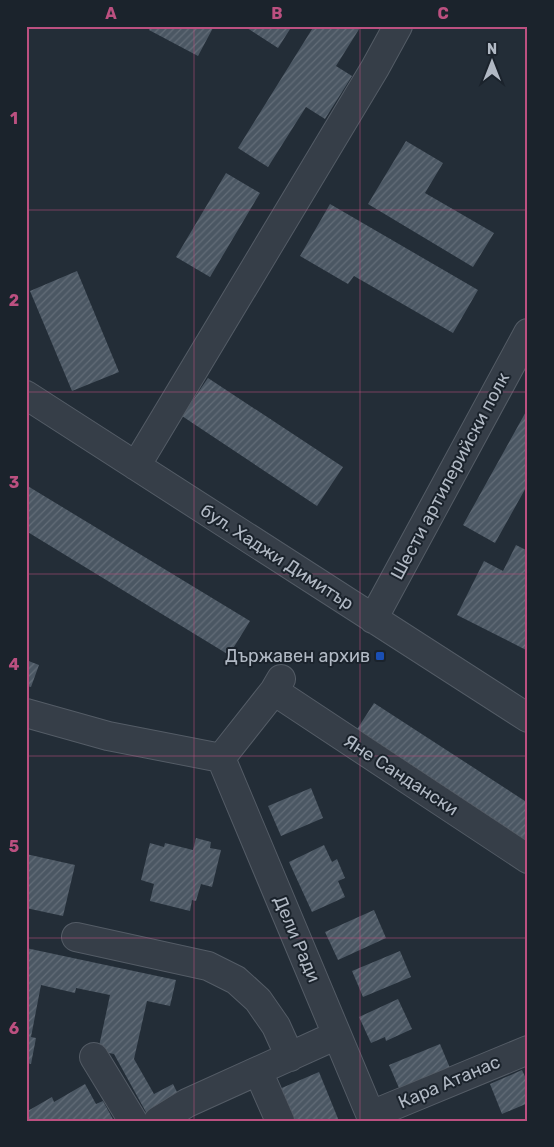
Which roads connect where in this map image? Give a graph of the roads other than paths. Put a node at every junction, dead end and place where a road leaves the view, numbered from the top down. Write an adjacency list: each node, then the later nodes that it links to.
1 (398, 26): 4 (street)
2 (528, 332): 5 (street, Шести артилерийски полк)
3 (26, 395): 4 (street, бул. Хаджи Димитър)
4 (136, 466): 5 (street, бул. Хаджи Димитър)
5 (373, 619): 7 (street, бул. Хаджи Димитър)
6 (26, 712): 8 (street)
7 (528, 718)
8 (221, 758): 9 (street, Яне Сандански); 11 (street, Дели Ради)
9 (528, 859)
10 (76, 937): 14 (street)
11 (337, 1035): 14 (street); 16 (street, Дели Ради)
12 (528, 1050): 16 (street, Кара Атанас)
13 (94, 1057): 17 (street)
14 (290, 1057): 15 (street)
15 (258, 1071): 18 (street); 19 (street)
16 (372, 1118)
17 (133, 1121)
18 (158, 1121)
19 (280, 1121)

